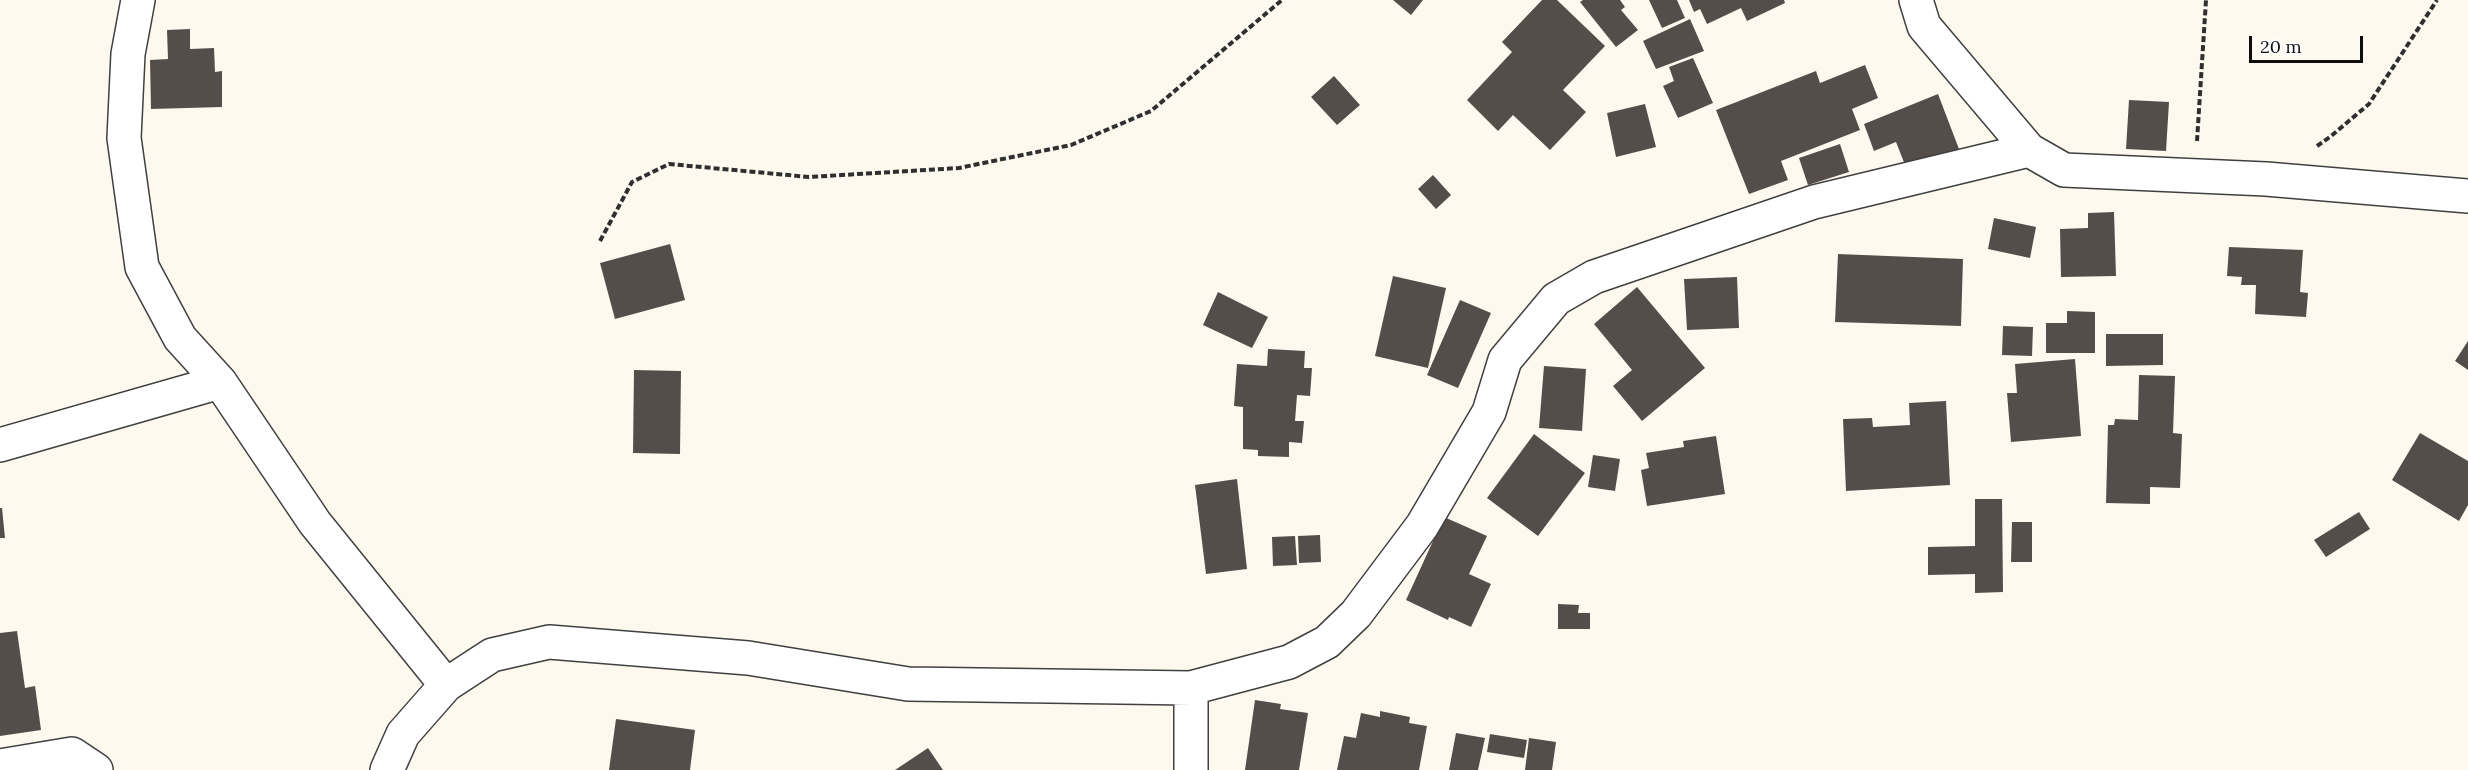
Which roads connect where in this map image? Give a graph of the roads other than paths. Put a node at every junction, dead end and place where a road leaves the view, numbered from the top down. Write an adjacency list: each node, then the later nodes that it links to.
1 (138, 0): 5 (street)
2 (1916, 0): 3 (street)
3 (2029, 150): 4 (street); 8 (street)
4 (2468, 196)
5 (220, 381): 6 (street); 7 (street)
6 (0, 445)
7 (446, 685): 8 (street); 11 (street)
8 (1191, 688): 12 (street)
9 (0, 766): 10 (street)
10 (96, 770)
11 (387, 770)
12 (1191, 770)

